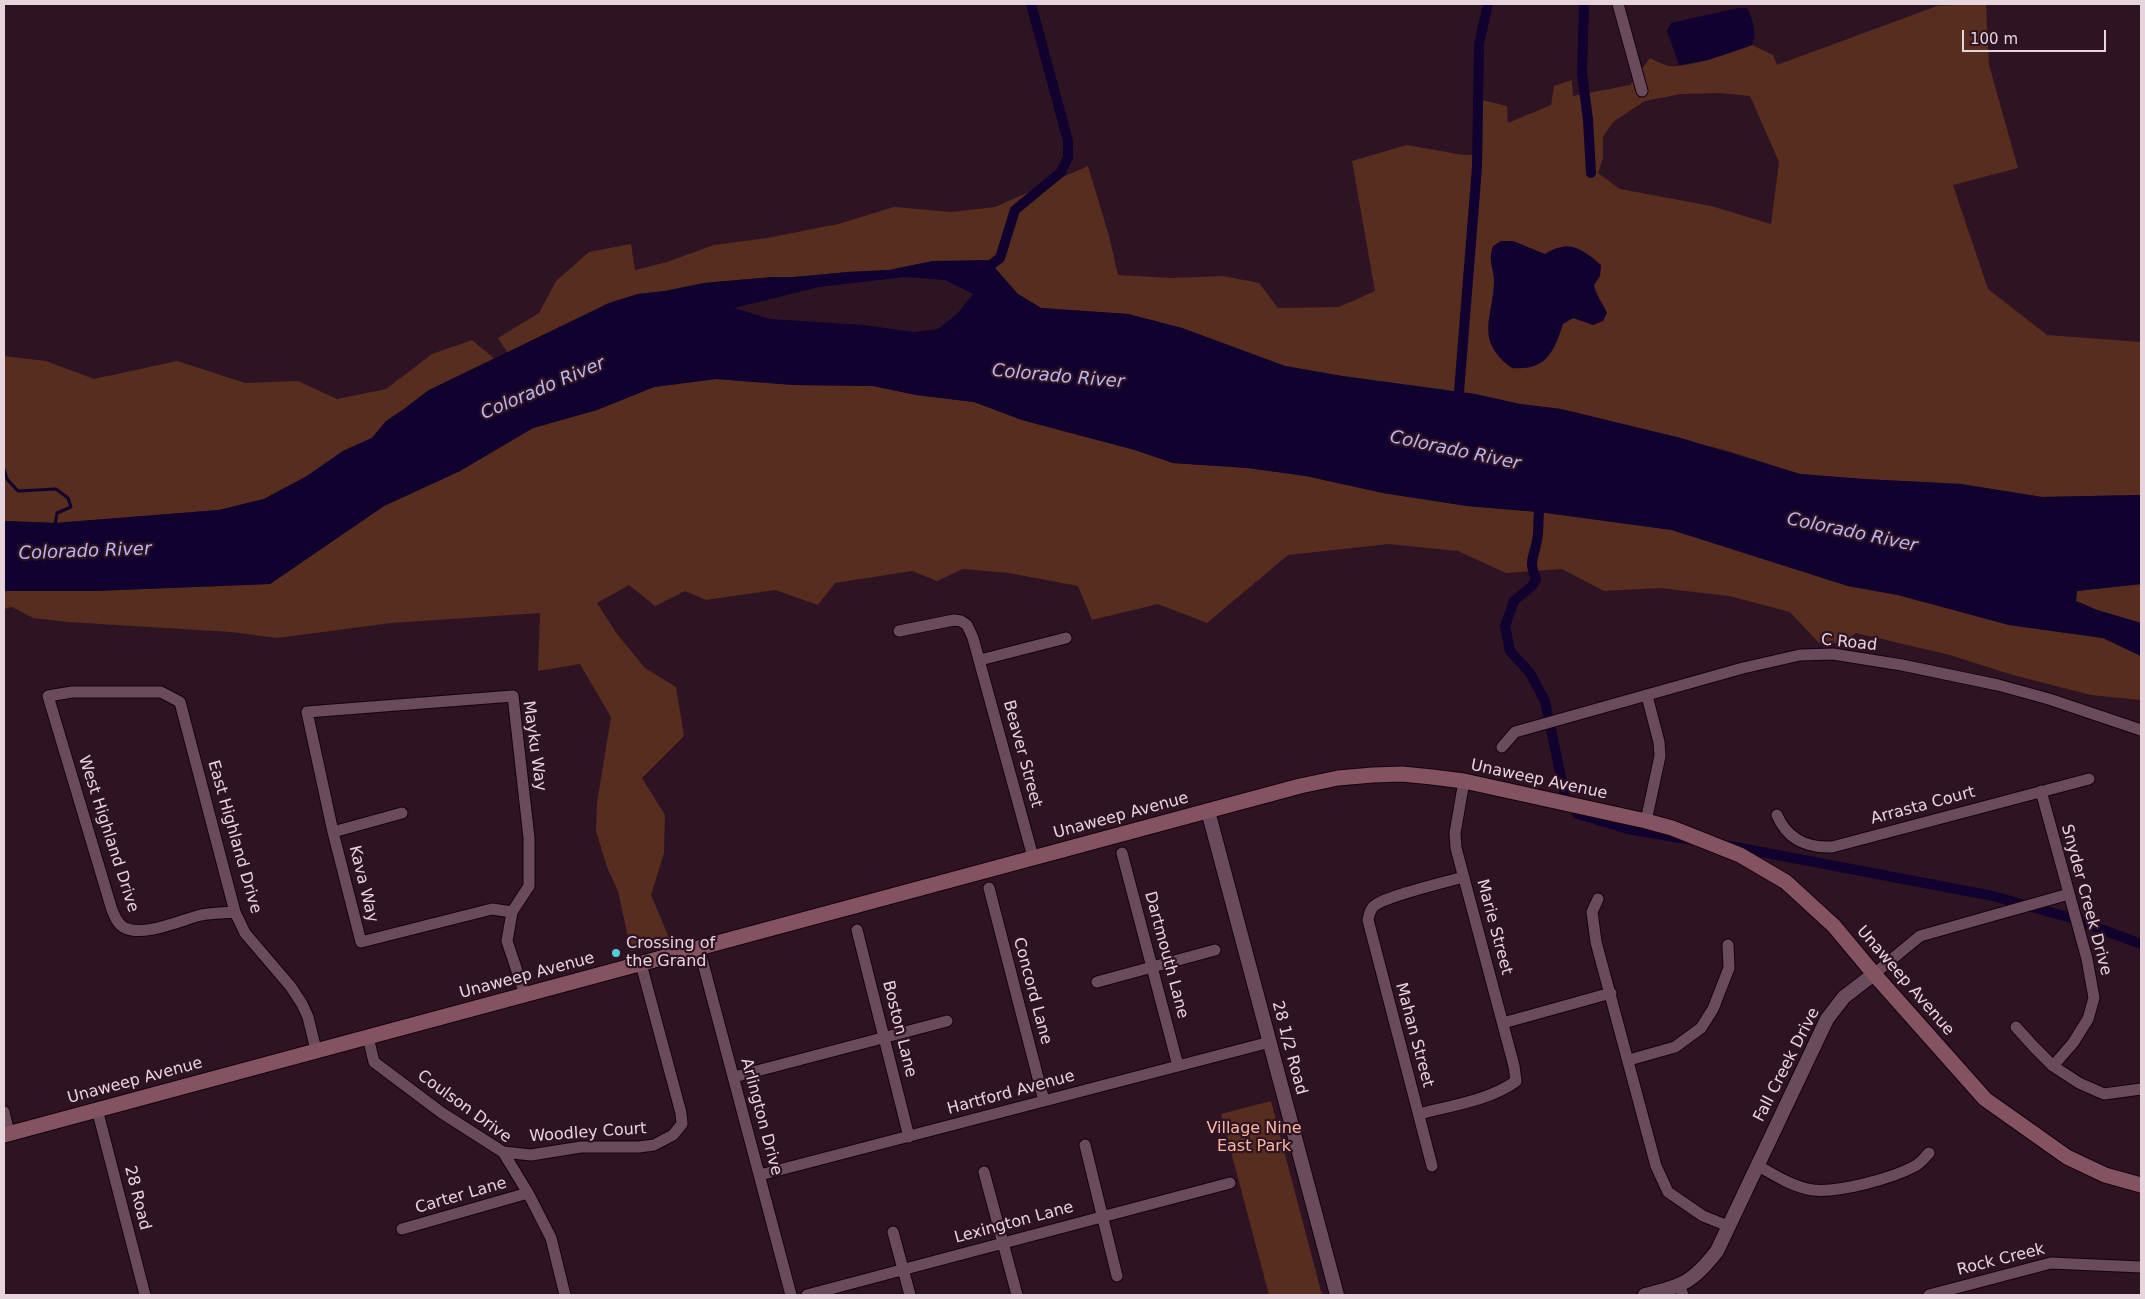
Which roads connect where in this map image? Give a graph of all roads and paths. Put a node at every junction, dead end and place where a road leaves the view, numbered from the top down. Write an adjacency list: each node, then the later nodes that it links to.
1 (1618, 4): 2 (street)
2 (1642, 91)
3 (899, 632): 5 (street, Beaver Street)
4 (1066, 638): 5 (street)
5 (980, 660): 20 (street, Beaver Street)
6 (48, 696): 25 (street, East Highland Drive); 25 (street, West Highland Drive)
7 (1647, 696): 9 (street, C Road); 10 (street, C Road); 17 (street)
8 (307, 712): 18 (street, Kava Way); 26 (street, Mayku Way)
9 (2141, 730)
10 (1502, 747)
11 (2089, 779): 13 (street, Arrasta Court)
12 (1464, 781): 14 (main road, Unaweep Avenue); 17 (main road, Unaweep Avenue); 21 (street, Marie Street)
13 (2041, 792): 16 (street, Arrasta Court); 23 (street, Snyder Creek Drive)
14 (1208, 811): 20 (main road, Unaweep Avenue); 42 (street, 28 1/2 Road)
15 (402, 813): 18 (street)
16 (1777, 815)
17 (1646, 821): 33 (main road, Unaweep Avenue)
18 (333, 832): 26 (street, Kava Way)
19 (1122, 853): 32 (street, Dartmouth Lane)
20 (1033, 857): 29 (main road, Unaweep Avenue)
21 (1464, 877): 38 (street, Marie Street); 52 (street, Mahan Street)
22 (989, 888): 49 (street, Concord Lane)
23 (2069, 894): 33 (street, Fall Creek Drive); 46 (street, Snyder Creek Drive)
24 (1598, 899): 35 (street)
25 (235, 912): 43 (street, East Highland Drive)
26 (512, 912): 36 (street, Mayku Way)
27 (857, 930): 41 (street, Boston Lane)
28 (1728, 944): 44 (street)
29 (699, 948): 31 (main road, Unaweep Avenue); 47 (street, Arlington Drive)
30 (1215, 950): 32 (street)
31 (641, 964): 36 (main road, Unaweep Avenue); 56 (street, Woodley Court)
32 (1152, 967): 34 (street); 45 (street, Dartmouth Lane)
33 (1874, 974): 58 (street, Fall Creek Drive); 63 (main road, Unaweep Avenue)
34 (1096, 982)
35 (1611, 993): 38 (street); 44 (street)
36 (525, 995): 40 (main road, Unaweep Avenue)
37 (947, 1021): 41 (street)
38 (1503, 1023): 52 (street, Marie Street)
39 (2016, 1027): 46 (street)
40 (368, 1037): 43 (main road, Unaweep Avenue); 56 (street, Coulson Drive)
41 (884, 1037): 47 (street); 54 (street, Boston Lane)
42 (1270, 1042): 45 (street, Hartford Avenue); 80 (street, 28 1/2 Road)
43 (316, 1050): 50 (main road, Unaweep Avenue)
44 (1629, 1060): 66 (street)
45 (1178, 1066): 49 (street, Hartford Avenue)
46 (2053, 1066): 48 (street)
47 (734, 1077): 61 (street, Arlington Drive)
48 (2141, 1089)
49 (1044, 1101): 54 (street, Hartford Avenue)
50 (97, 1109): 53 (main road, Unaweep Avenue); 74 (street, 28 Road)
51 (4, 1112): 53 (street)
52 (1419, 1114): 59 (street, Mahan Street)
53 (6, 1134)
54 (909, 1137): 61 (street, Hartford Avenue)
55 (1085, 1145): 65 (street)
56 (503, 1152): 64 (street, Coulson Drive)
57 (1929, 1152): 58 (street)
58 (1756, 1165): 66 (street, Fall Creek Drive)
59 (1432, 1166)
60 (984, 1172): 69 (street)
61 (760, 1175): 76 (street, Arlington Drive)
62 (1230, 1183): 65 (street, Lexington Lane)
63 (2141, 1185)
64 (528, 1193): 67 (street, Carter Lane); 75 (street, Coulson Drive)
65 (1103, 1217): 69 (street, Lexington Lane); 72 (street)
66 (1728, 1226): 73 (street, Fall Creek Drive)
67 (402, 1229)
68 (893, 1232): 71 (street)
69 (1003, 1243): 71 (street, Lexington Lane); 79 (street)
70 (2141, 1267): 82 (street, Rock Creek)
71 (903, 1270): 77 (street, Lexington Lane); 78 (street)
72 (1117, 1276)
73 (1681, 1290): 81 (street, Fall Creek Drive)
74 (145, 1295)
75 (565, 1295)
76 (791, 1295)
77 (807, 1295)
78 (910, 1295)
79 (1017, 1295)
80 (1337, 1295)
81 (1645, 1295)
82 (1929, 1295)

